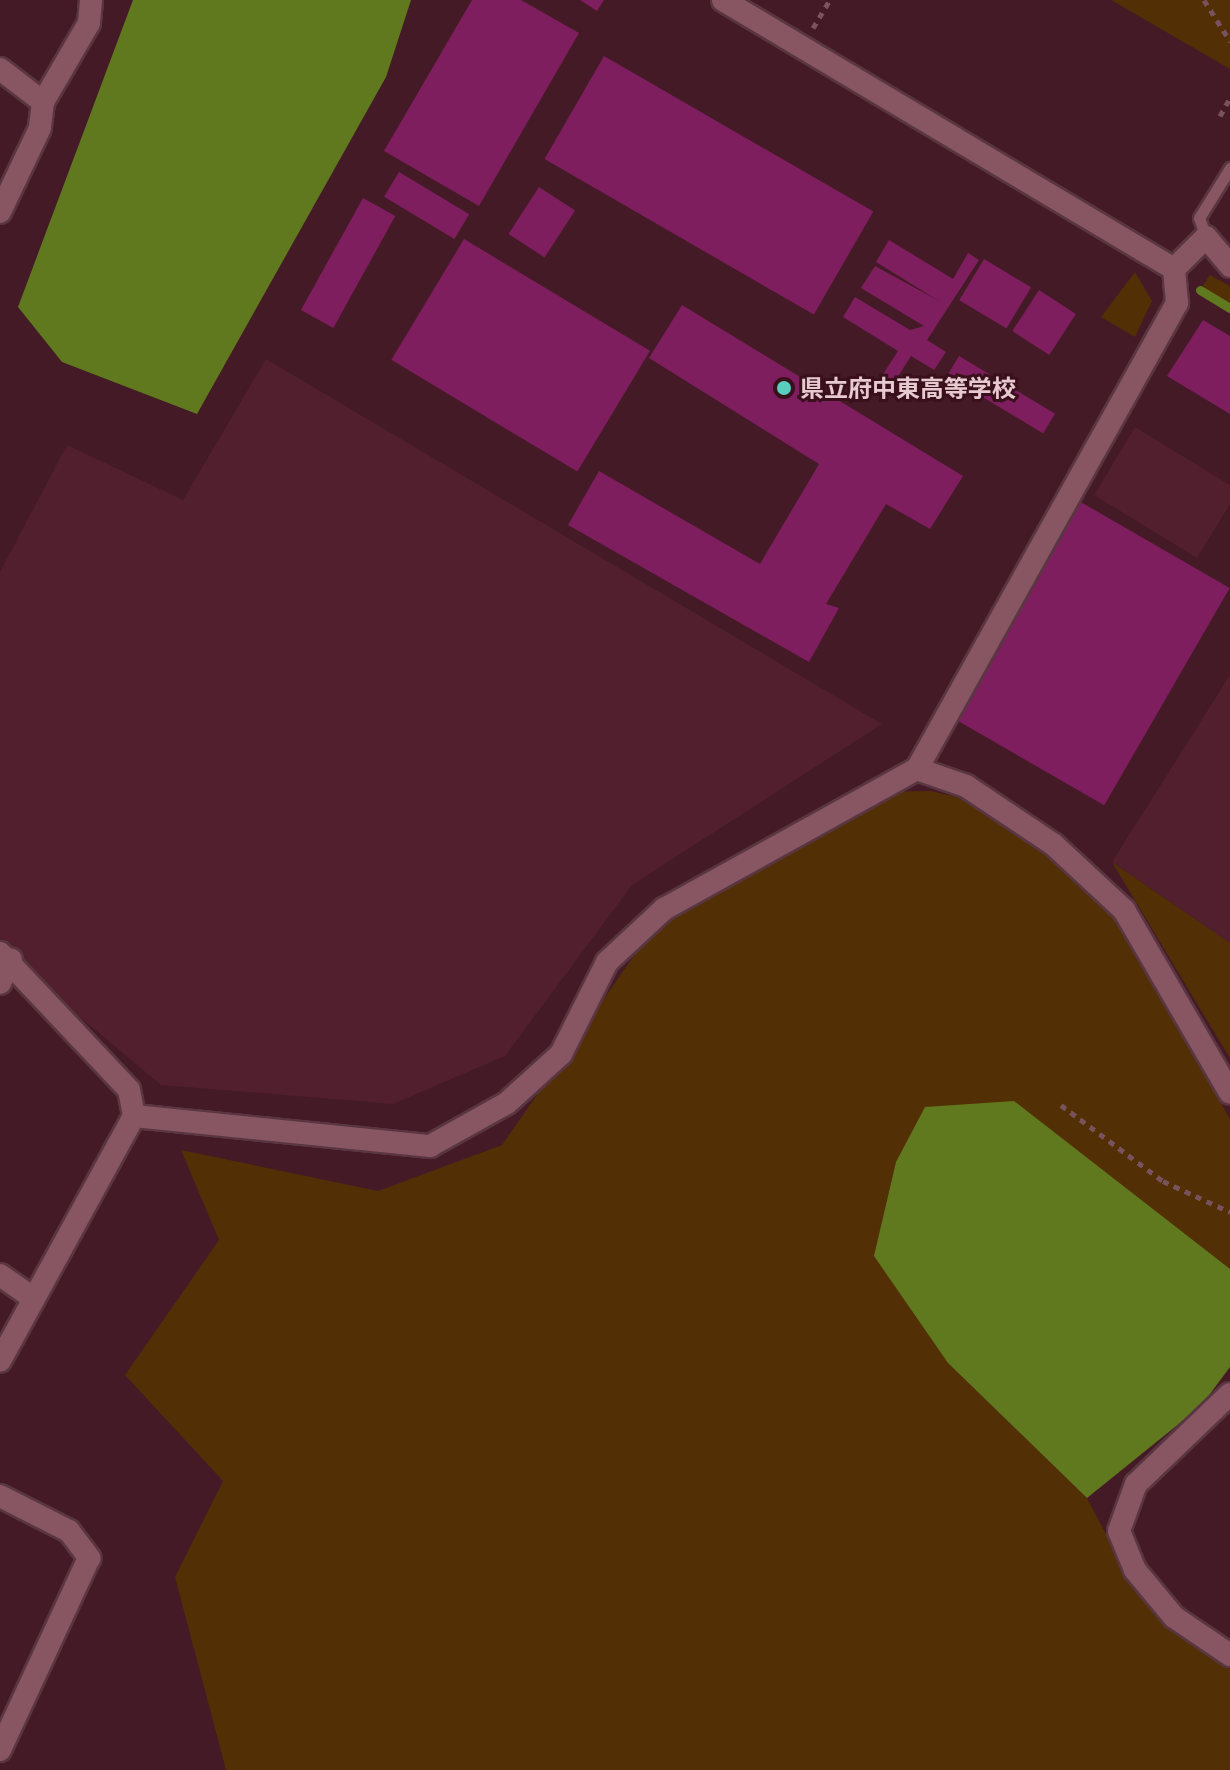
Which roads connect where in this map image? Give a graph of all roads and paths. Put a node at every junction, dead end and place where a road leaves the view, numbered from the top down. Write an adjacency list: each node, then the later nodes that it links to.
1 (91, 0): 9 (street)
2 (723, 0): 15 (street)
3 (830, 0): 5 (path)
4 (1204, 0): 6 (path)
5 (810, 33)
6 (1230, 41)
7 (0, 69): 9 (street)
8 (1230, 98): 10 (path)
9 (43, 102): 12 (street)
10 (1220, 116)
11 (1230, 168): 13 (lane)
12 (0, 212)
13 (1206, 237): 14 (street); 15 (street)
14 (1230, 266)
15 (1174, 269): 16 (street)
16 (917, 769): 19 (street); 21 (street)
17 (6, 956): 18 (street); 21 (street)
18 (0, 983)
19 (1230, 1093)
20 (1061, 1105): 22 (path)
21 (134, 1116): 24 (street)
22 (1230, 1212)
23 (0, 1275): 24 (street)
24 (31, 1297): 25 (street)
25 (0, 1361)
26 (1230, 1394): 28 (street)
27 (0, 1496): 29 (street)
28 (1230, 1655)
29 (0, 1750)

